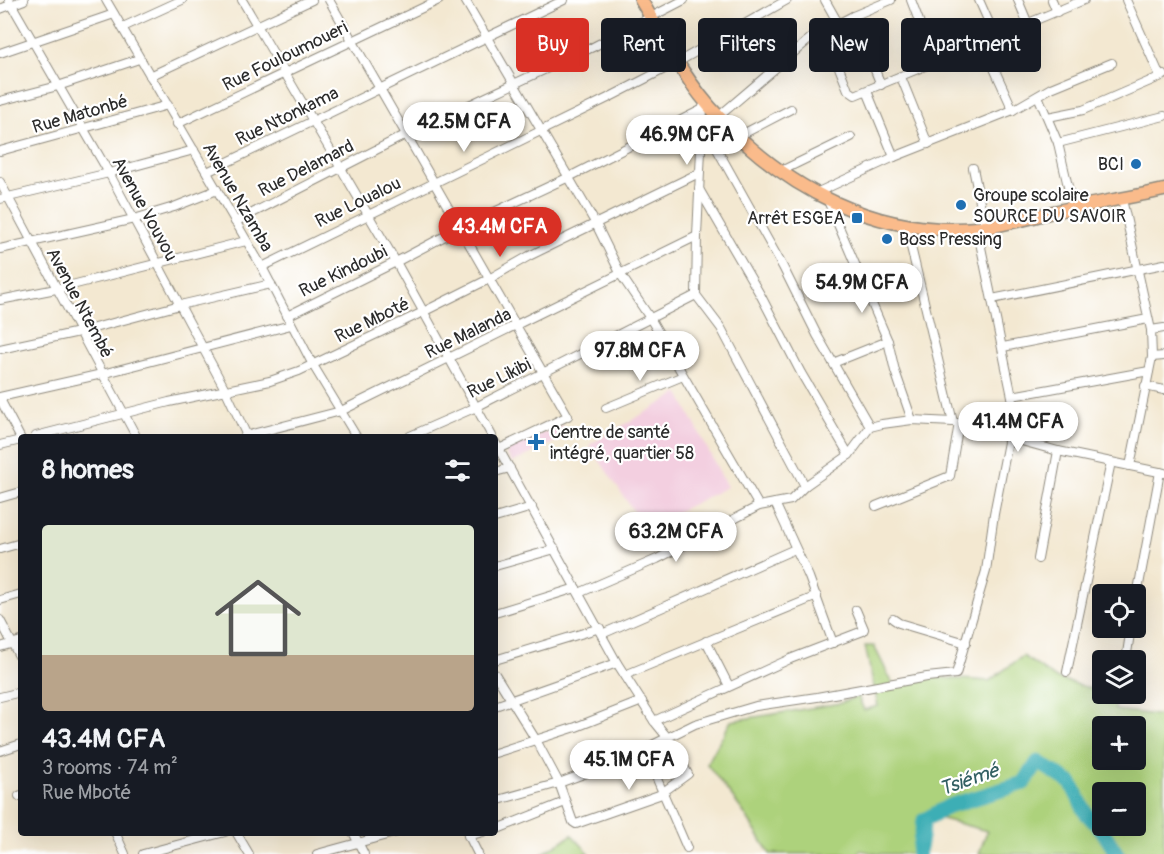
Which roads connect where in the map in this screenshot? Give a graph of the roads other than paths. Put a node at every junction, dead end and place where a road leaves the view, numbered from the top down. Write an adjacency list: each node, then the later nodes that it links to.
1 (24, 0): 21 (street)
2 (106, 0): 24 (street, Avenue Nzamba)
3 (182, 0): 34 (street)
4 (242, 0): 33 (street)
5 (312, 0): 33 (street)
6 (329, 0): 36 (street)
7 (439, 0): 36 (street, Rue Fouloumoueri)
8 (465, 0): 35 (street)
9 (564, 0): 35 (street, Rue Ntonkama)
10 (641, 0): 26 (main road)
11 (684, 0): 26 (street, Rue Delamard)
12 (787, 0): 40 (street, Rue Loualou)
13 (825, 0): 27 (street)
14 (891, 0): 25 (street)
15 (911, 0): 29 (street)
16 (980, 0): 30 (street)
17 (1018, 0): 31 (street)
18 (1052, 0): 23 (street)
19 (1084, 0): 23 (street)
20 (1126, 0): 50 (street)
21 (10, 2): 22 (street); 38 (street, Avenue Vouvou)
22 (0, 9)
23 (1056, 12): 32 (street)
24 (114, 14): 34 (street, Avenue Nzamba); 38 (street)
25 (853, 16): 28 (street); 53 (street)
26 (651, 17): 52 (street, Rue Delamard)
27 (835, 18)
28 (849, 18)
29 (918, 18)
30 (988, 18)
31 (1026, 18)
32 (1041, 18)
33 (256, 25): 43 (street); 49 (street)
34 (123, 27): 41 (street, Avenue Nzamba)
35 (486, 38): 52 (street); 55 (street, Rue Ntonkama)
36 (353, 40): 43 (street, Rue Fouloumoueri); 55 (street)
37 (809, 40): 64 (street)
38 (34, 43): 39 (street); 54 (street, Avenue Vouvou)
39 (0, 53)
40 (686, 57)
41 (139, 59): 49 (street, Avenue Nzamba); 54 (street)
42 (1112, 63): 57 (street)
43 (284, 72): 66 (street); 67 (street, Rue Fouloumoueri)
44 (658, 72): 70 (street, Rue Loualou)
45 (684, 72): 59 (main road)
46 (841, 72): 56 (street)
47 (913, 72): 51 (street)
48 (995, 72): 62 (street)
49 (150, 76): 60 (street, Avenue Nzamba)
50 (1162, 76): 65 (street)
51 (901, 77): 53 (street); 75 (street)
52 (514, 83): 70 (street); 71 (street, Rue Delamard)
53 (881, 85): 56 (street)
54 (58, 86): 58 (street); 69 (street, Avenue Vouvou)
55 (381, 88): 66 (street, Rue Ntonkama); 71 (street)
56 (867, 91): 78 (street)
57 (1038, 96): 62 (street); 65 (street)
58 (0, 101)
59 (704, 104): 64 (main road); 68 (street); 85 (street, Rue Kindoubi)
60 (168, 105): 67 (street, Avenue Nzamba); 69 (street, Rue Matonbé)
61 (791, 109): 72 (street)
62 (1012, 110): 75 (street)
63 (1164, 116): 74 (street)
64 (718, 117): 72 (main road)
65 (1048, 117): 74 (street)
66 (313, 119): 79 (street); 82 (street, Rue Ntonkama)
67 (177, 124): 76 (street, Avenue Nzamba)
68 (703, 124): 84 (street); 136 (street)
69 (83, 128): 77 (street, Rue Matonbé); 83 (street, Avenue Vouvou)
70 (542, 131): 85 (street); 87 (street, Rue Loualou)
71 (407, 134): 79 (street, Rue Delamard); 87 (street)
72 (739, 136): 81 (main road)
73 (850, 137): 81 (street)
74 (1058, 143): 95 (street)
75 (928, 144): 78 (street)
76 (195, 150): 82 (street, Avenue Nzamba); 83 (street)
77 (0, 151)
78 (894, 157): 91 (street)
79 (340, 168): 96 (street); 98 (street, Rue Delamard)
80 (973, 168): 102 (street)
81 (781, 171): 91 (main road)
82 (207, 172): 89 (street, Avenue Nzamba)
83 (109, 173): 92 (street); 97 (street, Avenue Vouvou)
84 (699, 173): 88 (street); 99 (street, Rue Mboté)
85 (569, 177): 99 (street); 101 (street, Rue Kindoubi)
86 (0, 182): 92 (street, Avenue Ntembé)
87 (433, 182): 96 (street, Rue Loualou); 101 (street)
88 (698, 188): 103 (street); 169 (street)
89 (217, 190): 97 (street); 98 (street, Avenue Nzamba)
90 (1164, 190): 93 (main road)
91 (816, 193): 94 (main road)
92 (4, 198): 105 (street, Avenue Ntembé)
93 (1122, 199): 95 (main road); 111 (street)
94 (828, 201): 100 (main road); 129 (street)
95 (1073, 208): 102 (main road)
96 (367, 214): 107 (street); 110 (street, Rue Loualou)
97 (134, 219): 105 (street); 108 (street, Avenue Vouvou)
98 (235, 222): 104 (street, Avenue Nzamba)
99 (596, 224): 112 (street); 113 (street, Rue Mboté)
100 (906, 226): 102 (main road); 152 (street)
101 (460, 228): 107 (street, Rue Kindoubi); 113 (street)
102 (981, 228): 117 (street)
103 (697, 236): 112 (street, Rue Malanda); 116 (street)
104 (246, 241): 108 (street); 110 (street, Avenue Nzamba)
105 (31, 242): 106 (street); 115 (street, Avenue Ntembé)
106 (0, 249)
107 (396, 262): 120 (street); 121 (street, Rue Kindoubi)
108 (157, 263): 115 (street); 119 (street, Avenue Vouvou)
109 (1164, 264): 111 (street)
110 (262, 267): 114 (street, Avenue Nzamba)
111 (1138, 268): 117 (street); 123 (street)
112 (621, 274): 122 (street); 125 (street, Rue Malanda)
113 (489, 279): 120 (street, Rue Mboté); 125 (street)
114 (271, 284): 119 (street); 121 (street, Avenue Nzamba)
115 (56, 289): 118 (street); 128 (street, Avenue Ntembé)
116 (696, 295): 122 (street, Rue Likibi); 175 (street)
117 (992, 299): 130 (street)
118 (0, 300)
119 (180, 305): 128 (street); 132 (street, Avenue Vouvou)
120 (423, 312): 135 (street); 137 (street, Rue Mboté)
121 (286, 316): 124 (street, Avenue Nzamba)
122 (650, 318): 139 (street, Rue Likibi); 141 (street)
123 (1148, 319): 127 (street); 130 (street)
124 (291, 325): 132 (street); 137 (street, Avenue Nzamba)
125 (516, 326): 135 (street, Rue Malanda); 139 (street)
126 (1164, 328): 127 (street)
127 (1151, 330): 134 (street)
128 (79, 332): 131 (street); 140 (street, Avenue Ntembé)
129 (888, 341): 136 (street); 151 (street)
130 (1003, 347): 145 (street)
131 (0, 349)
132 (203, 349): 140 (street); 144 (street, Avenue Vouvou)
133 (1164, 356): 134 (street)
134 (1152, 357): 138 (street)
135 (448, 358): 147 (street); 149 (street, Rue Malanda)
136 (833, 363): 153 (street)
137 (313, 365): 144 (street, Rue Mboté); 149 (street, Avenue Nzamba)
138 (1149, 371): 142 (street); 145 (street)
139 (544, 373): 147 (street, Rue Likibi); 166 (street)
140 (102, 374): 146 (street); 150 (street, Avenue Ntembé)
141 (683, 376): 148 (street); 179 (street)
142 (1145, 386): 143 (street); 171 (street)
143 (1164, 390)
144 (226, 391): 150 (street, Rue Mboté); 157 (street, Avenue Vouvou)
145 (1012, 396): 163 (street)
146 (0, 398): 154 (street)
147 (474, 408): 160 (street, Rue Likibi); 161 (street)
148 (606, 408)
149 (341, 411): 158 (street, Rue Malanda); 159 (street, Avenue Nzamba)
150 (124, 414): 155 (street, Rue Mboté); 156 (street, Avenue Ntembé)
151 (912, 420): 152 (street); 153 (street)
152 (956, 423): 162 (street); 180 (street)
153 (870, 428): 169 (street)
154 (18, 434)
155 (44, 434)
156 (135, 434)
157 (245, 434)
158 (254, 434)
159 (355, 434)
160 (415, 434)
161 (491, 434)
162 (1009, 437): 163 (street); 203 (street)
163 (1021, 440): 168 (street)
164 (18, 441): 165 (street)
165 (0, 446)
166 (498, 446)
167 (498, 448): 172 (street)
168 (1058, 451): 170 (street); 187 (street)
169 (849, 455): 175 (street)
170 (1111, 462): 171 (street); 208 (street)
171 (1130, 466): 174 (street)
172 (510, 468): 173 (street); 181 (street)
173 (498, 471)
174 (1162, 472): 189 (street)
175 (805, 486): 178 (street)
176 (18, 493): 177 (street)
177 (0, 498)
178 (775, 503): 179 (street); 186 (street)
179 (759, 506): 190 (street)
180 (876, 506)
181 (532, 507): 182 (street); 185 (street)
182 (498, 517)
183 (18, 544): 184 (street)
184 (0, 549)
185 (555, 549): 188 (street); 190 (street)
186 (795, 549): 192 (street); 198 (street)
187 (1038, 559)
188 (498, 565)
189 (1140, 584)
190 (578, 591): 195 (street); 198 (street)
191 (18, 595): 193 (street)
192 (817, 596): 199 (street); 201 (street)
193 (0, 600)
194 (856, 610): 201 (street)
195 (498, 612)
196 (893, 619): 203 (street)
197 (0, 620): 202 (street)
198 (601, 631): 206 (street); 207 (street)
199 (706, 641): 209 (street); 211 (street)
200 (18, 643): 202 (street)
201 (833, 643): 211 (street)
202 (12, 644): 204 (street); 205 (street)
203 (966, 644): 218 (street)
204 (0, 647)
205 (18, 655)
206 (498, 659)
207 (617, 663): 209 (street); 214 (street)
208 (1067, 672)
209 (625, 675): 215 (street)
210 (498, 679): 214 (street)
211 (729, 686): 217 (street)
212 (18, 693): 213 (street)
213 (0, 697)
214 (512, 701): 216 (street); 219 (street)
215 (642, 701): 217 (street); 219 (street)
216 (498, 705)
217 (654, 721): 218 (street)
218 (667, 737): 221 (street); 225 (street)
219 (536, 740): 223 (street); 224 (street)
220 (18, 745): 222 (street)
221 (644, 749): 224 (street); 225 (street)
222 (0, 751)
223 (498, 752)
224 (559, 783): 226 (street); 227 (street)
225 (664, 791): 227 (street); 236 (street)
226 (498, 800)
227 (565, 802): 228 (street)
228 (498, 829)
229 (117, 836): 237 (street)
230 (210, 836): 238 (street)
231 (239, 836): 239 (street)
232 (355, 836): 235 (street)
233 (383, 836): 235 (street)
234 (469, 836): 242 (street)
235 (358, 843): 240 (street); 241 (street)
236 (687, 849)
237 (125, 854)
238 (143, 854)
239 (249, 854)
240 (317, 854)
241 (364, 854)
242 (478, 854)

